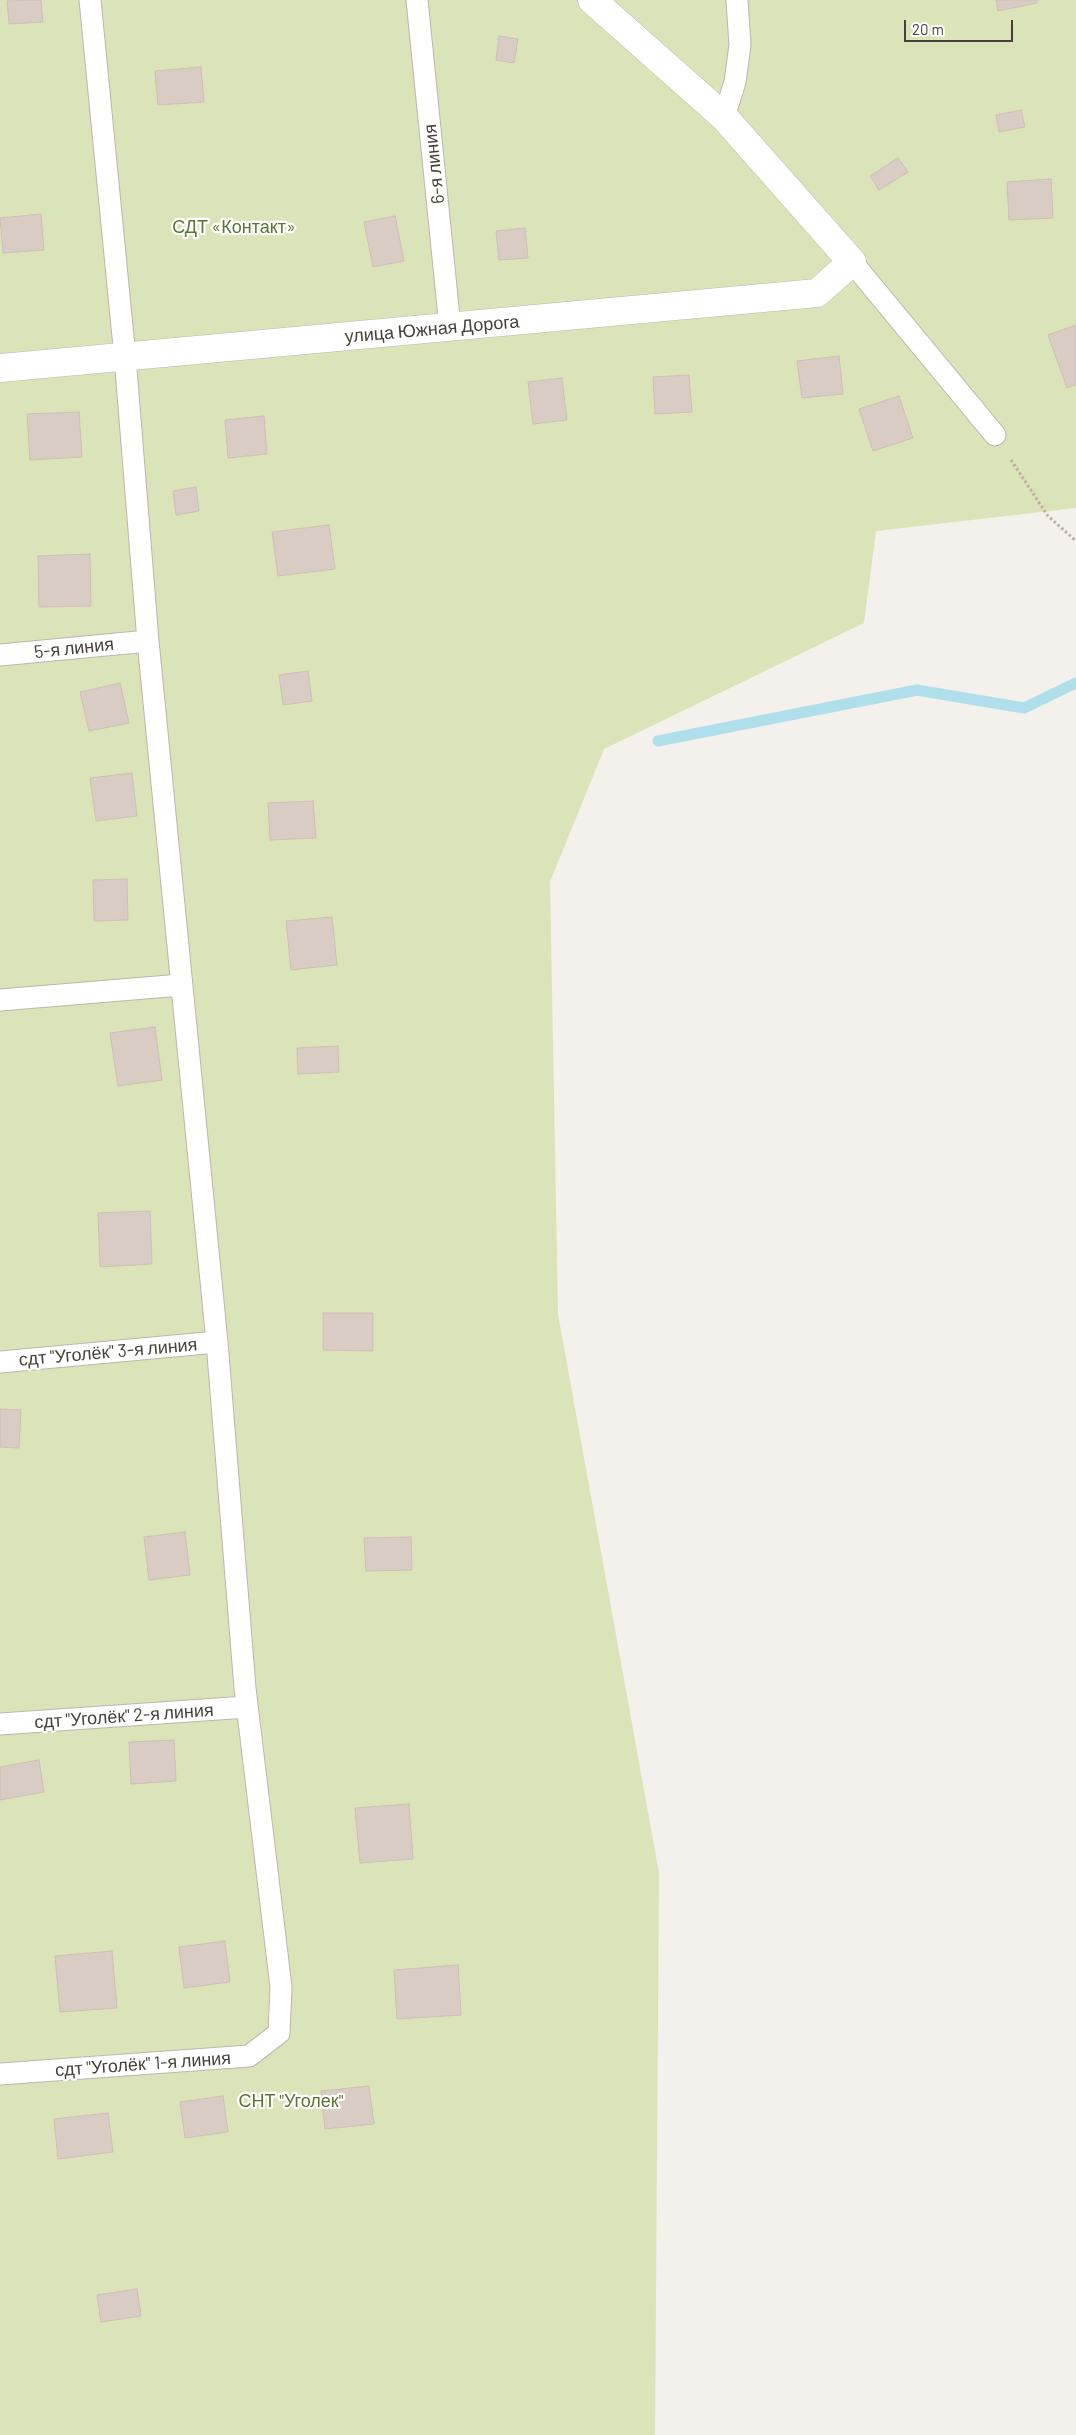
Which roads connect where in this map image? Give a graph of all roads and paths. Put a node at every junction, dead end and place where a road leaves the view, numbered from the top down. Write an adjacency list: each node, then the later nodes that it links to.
1 (90, 0): 8 (lane)
2 (417, 0): 7 (lane, 6-я линия)
3 (592, 0): 5 (street)
4 (737, 0): 5 (lane)
5 (724, 117): 6 (street)
6 (852, 262): 7 (street, улица Южная Дорога); 10 (lane)
7 (450, 327): 8 (street, улица Южная Дорога)
8 (125, 357): 9 (street, улица Южная Дорога); 12 (lane)
9 (0, 368)
10 (995, 435): 11 (path)
11 (1076, 540)
12 (148, 641): 13 (lane, 5-я линия); 14 (lane)
13 (0, 655)
14 (181, 985): 15 (lane); 16 (lane)
15 (0, 1000)
16 (217, 1342): 17 (lane, сдт "Уголёк" 3-я линия); 18 (lane)
17 (0, 1362)
18 (247, 1707): 19 (lane, сдт "Уголёк" 2-я линия); 20 (lane, сдт "Уголёк" 1-я линия)
19 (0, 1724)
20 (0, 2074)

